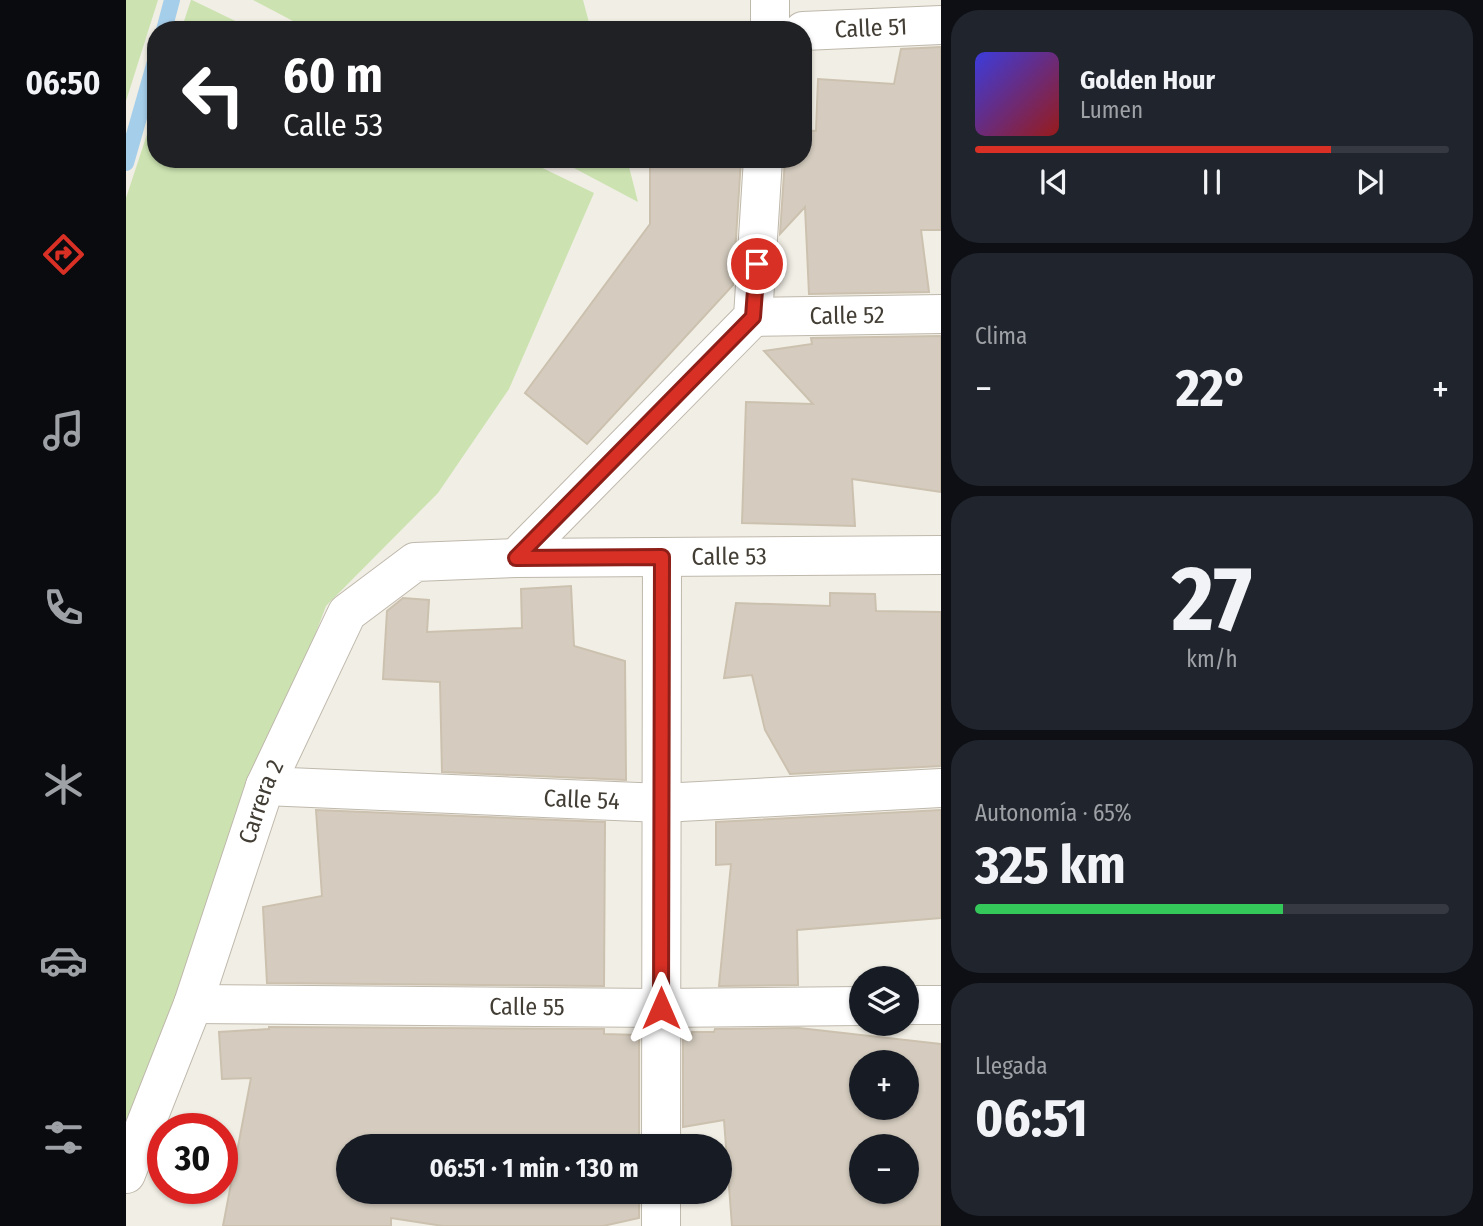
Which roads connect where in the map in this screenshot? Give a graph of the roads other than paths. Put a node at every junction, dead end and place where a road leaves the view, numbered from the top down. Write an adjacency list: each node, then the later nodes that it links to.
1 (770, 0): 2 (street)
2 (771, 21)
3 (940, 25): 4 (street, Calle 51)
4 (812, 31)
5 (762, 168): 7 (street)
6 (940, 314): 7 (street, Calle 52)
7 (753, 317): 10 (street)
8 (940, 555): 9 (street, Calle 53)
9 (662, 557): 10 (street, Calle 53); 13 (street)
10 (516, 558): 11 (street, Carrera 2)
11 (265, 786): 13 (street, Calle 54); 14 (street, Carrera 2)
12 (940, 788): 13 (street, Calle 54)
13 (662, 803): 18 (street)
14 (193, 1004): 18 (street, Calle 55); 20 (street, Carrera 2)
15 (919, 1005): 16 (street)
16 (940, 1005)
17 (849, 1006): 18 (street, Calle 55)
18 (661, 1008): 19 (street)
19 (661, 1134)
20 (126, 1174)
21 (661, 1204): 22 (street)
22 (661, 1226)

